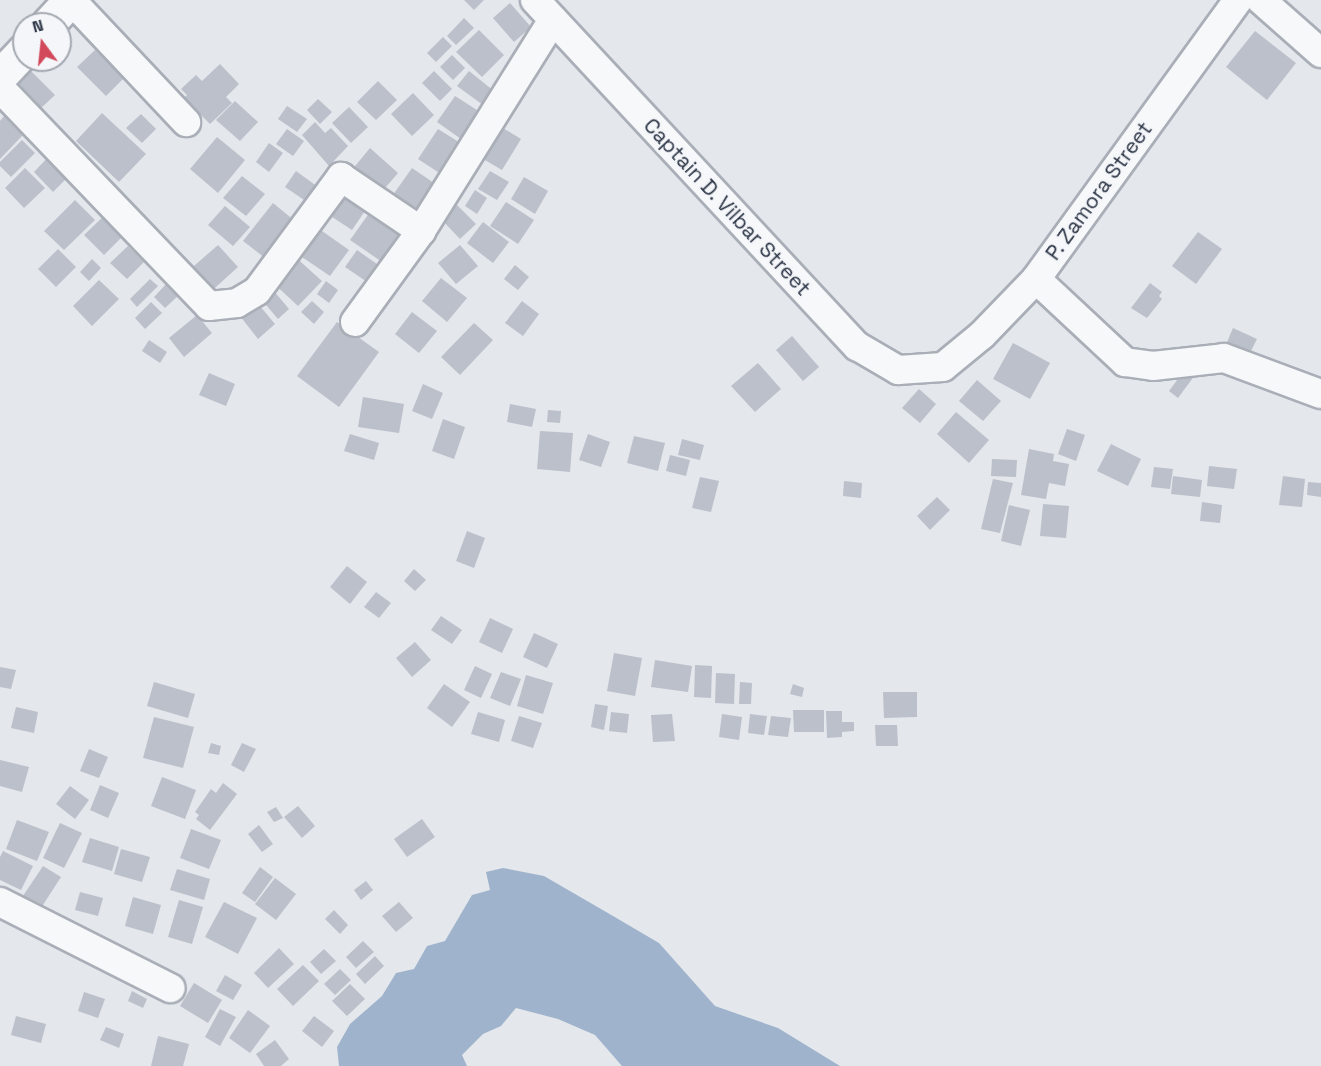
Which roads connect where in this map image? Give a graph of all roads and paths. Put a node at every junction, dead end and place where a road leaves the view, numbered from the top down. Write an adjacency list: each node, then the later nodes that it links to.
1 (71, 0): 5 (street); 10 (street)
2 (1238, 0): 12 (street, P. Zamora Street)
3 (1261, 0): 6 (street)
4 (544, 10): 11 (street); 14 (street, Captain D. Vilbar Street)
5 (60, 12)
6 (1321, 53)
7 (12, 63): 8 (street)
8 (0, 76)
9 (0, 88): 11 (street)
10 (186, 122)
11 (421, 231): 13 (street)
12 (1036, 279): 14 (street, P. Zamora Street); 15 (street)
13 (355, 322)
14 (943, 367)
15 (1321, 394)
16 (0, 902): 17 (street)
17 (170, 987)

